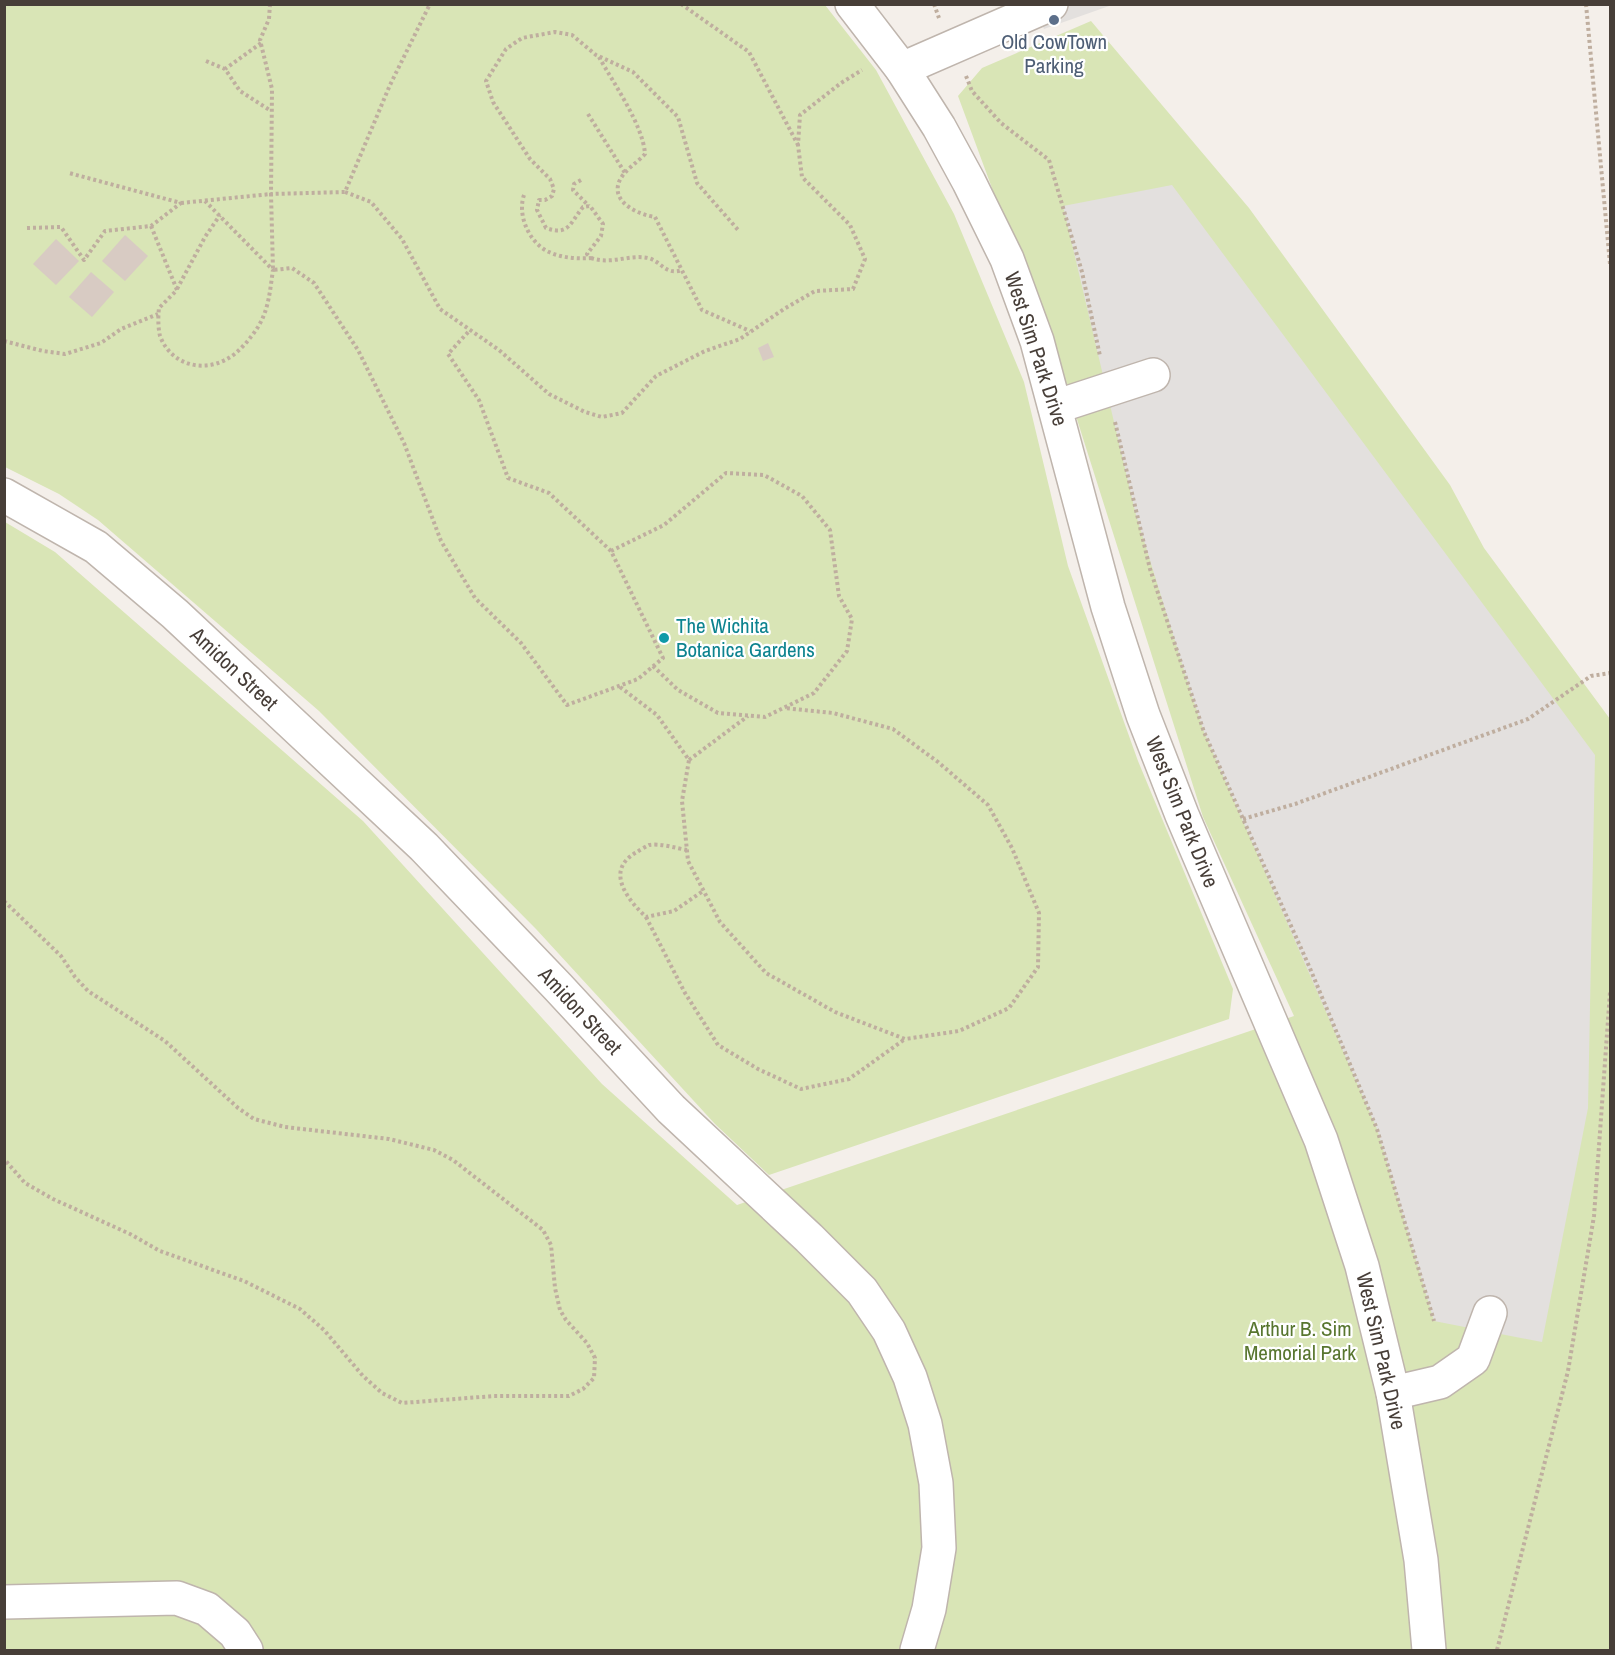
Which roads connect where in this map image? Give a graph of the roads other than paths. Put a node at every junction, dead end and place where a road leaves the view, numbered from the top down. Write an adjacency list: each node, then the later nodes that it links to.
1 (852, 4): 3 (street, West Sim Park Drive)
2 (1051, 4): 3 (street)
3 (902, 69): 5 (street, West Sim Park Drive)
4 (1154, 375): 5 (street)
5 (1055, 407): 8 (street, West Sim Park Drive)
6 (4, 495): 11 (street, Amidon Street)
7 (1490, 1313): 8 (street)
8 (1393, 1393): 12 (street, West Sim Park Drive)
9 (4, 1602): 10 (street)
10 (246, 1650)
11 (917, 1650)
12 (1429, 1650)

